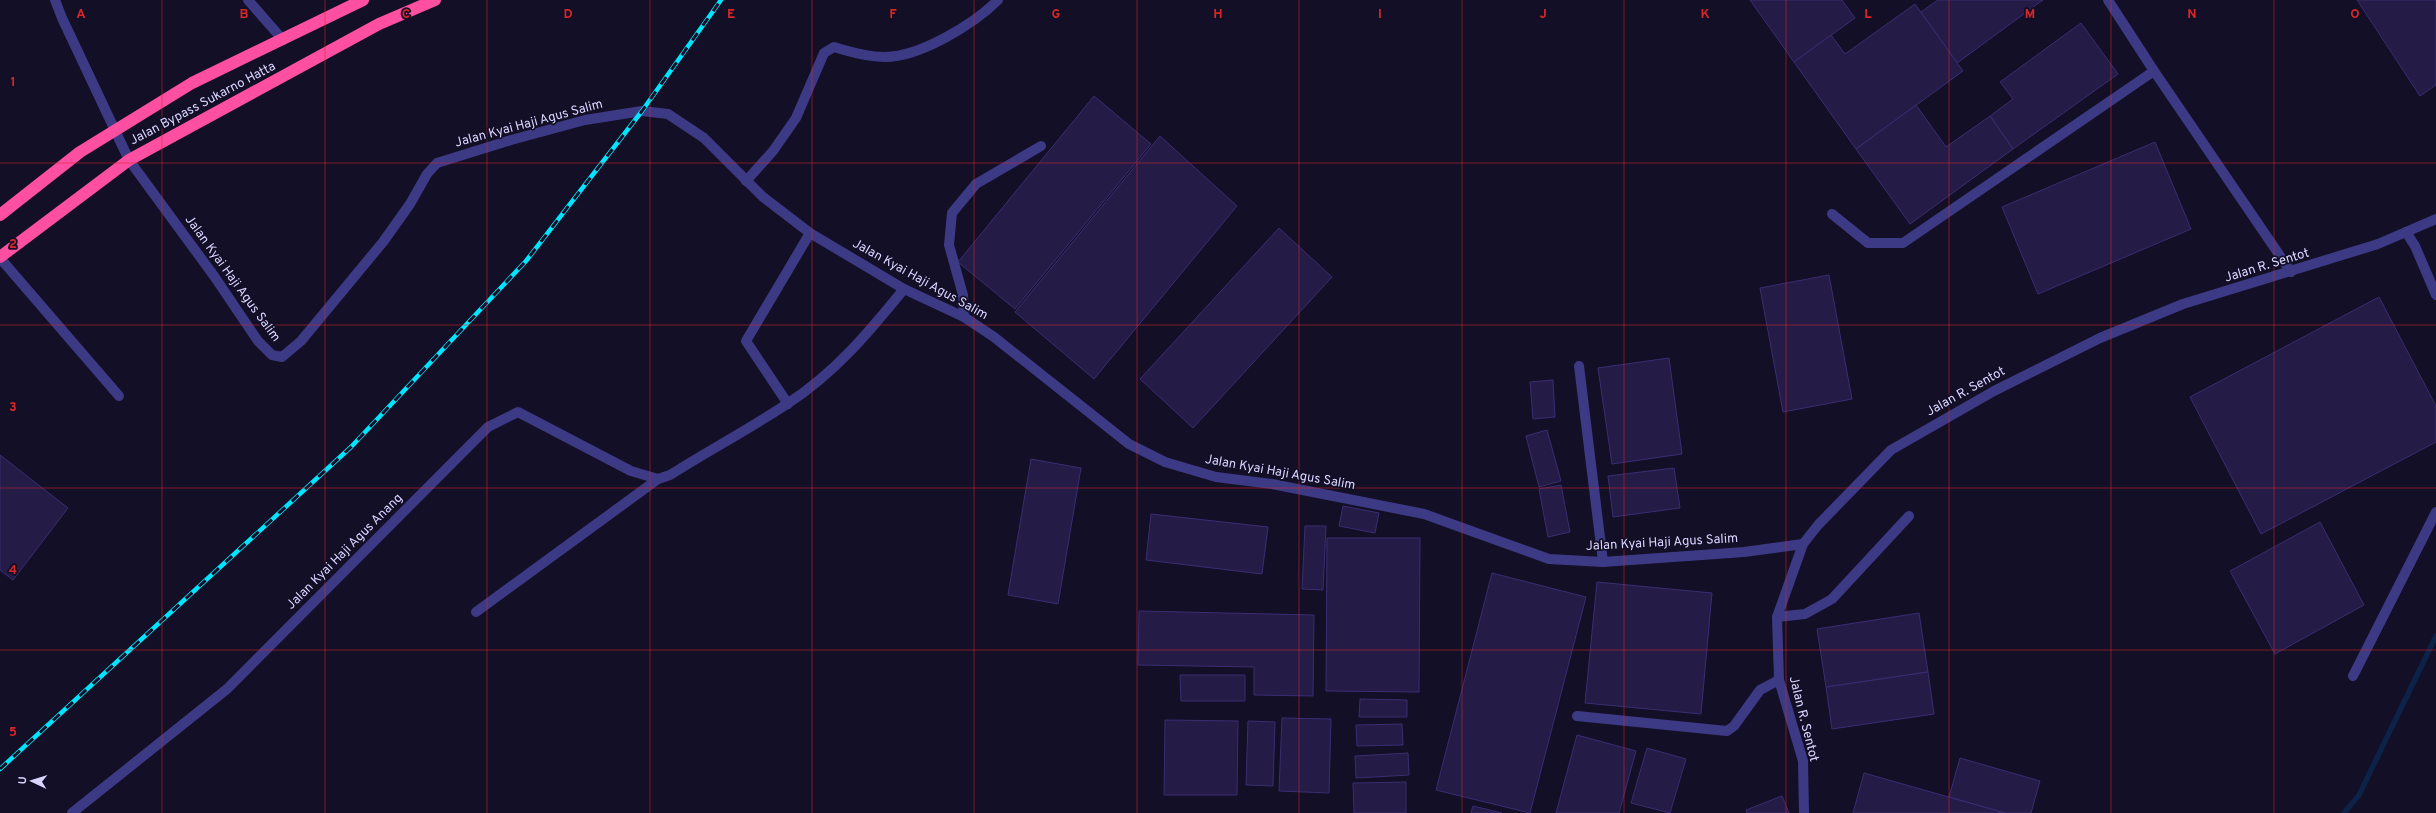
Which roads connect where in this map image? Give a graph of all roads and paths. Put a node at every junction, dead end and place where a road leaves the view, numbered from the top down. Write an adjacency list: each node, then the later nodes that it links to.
1 (55, 0): 9 (street, Jalan Kyai Haji Agus Salim)
2 (248, 0): 7 (street)
3 (363, 0): 7 (highway, Jalan Bypass Sukarno Hatta)
4 (435, 0): 11 (highway, Jalan Bypass Sukarno Hatta)
5 (998, 0): 12 (street)
6 (2108, 0): 8 (street)
7 (283, 40): 9 (highway, Jalan Bypass Sukarno Hatta)
8 (2154, 71): 13 (street); 19 (street)
9 (114, 131): 11 (street, Jalan Kyai Haji Agus Salim); 14 (highway, Jalan Bypass Sukarno Hatta)
10 (1041, 146): 22 (street)
11 (129, 160): 12 (street, Jalan Kyai Haji Agus Salim); 18 (highway, Jalan Bypass Sukarno Hatta)
12 (746, 181): 17 (street, Jalan Kyai Haji Agus Salim)
13 (1832, 214)
14 (0, 216)
15 (2436, 219): 16 (street, Jalan R. Sentot)
16 (2406, 232): 19 (street, Jalan R. Sentot); 21 (street)
17 (810, 233): 20 (street, Jalan Kyai Haji Agus Salim); 25 (street)
18 (0, 257): 24 (street)
19 (2292, 272): 29 (street, Jalan R. Sentot)
20 (904, 289): 22 (street, Jalan Kyai Haji Agus Salim); 25 (street)
21 (2436, 295)
22 (964, 317): 30 (street, Jalan Kyai Haji Agus Salim)
23 (1579, 366): 30 (street)
24 (119, 396)
25 (788, 404): 26 (street)
26 (658, 480): 31 (street); 36 (street, Jalan Kyai Haji Agus Anang)
27 (2436, 512): 33 (street)
28 (1908, 516): 32 (street)
29 (1803, 544): 30 (street, Jalan Kyai Haji Agus Salim); 32 (street, Jalan R. Sentot)
30 (1602, 562)
31 (476, 612)
32 (1777, 617): 34 (street, Jalan R. Sentot)
33 (2353, 676)
34 (1779, 680): 35 (street); 37 (street, Jalan R. Sentot)
35 (1577, 716)
36 (72, 813)
37 (1804, 813)

